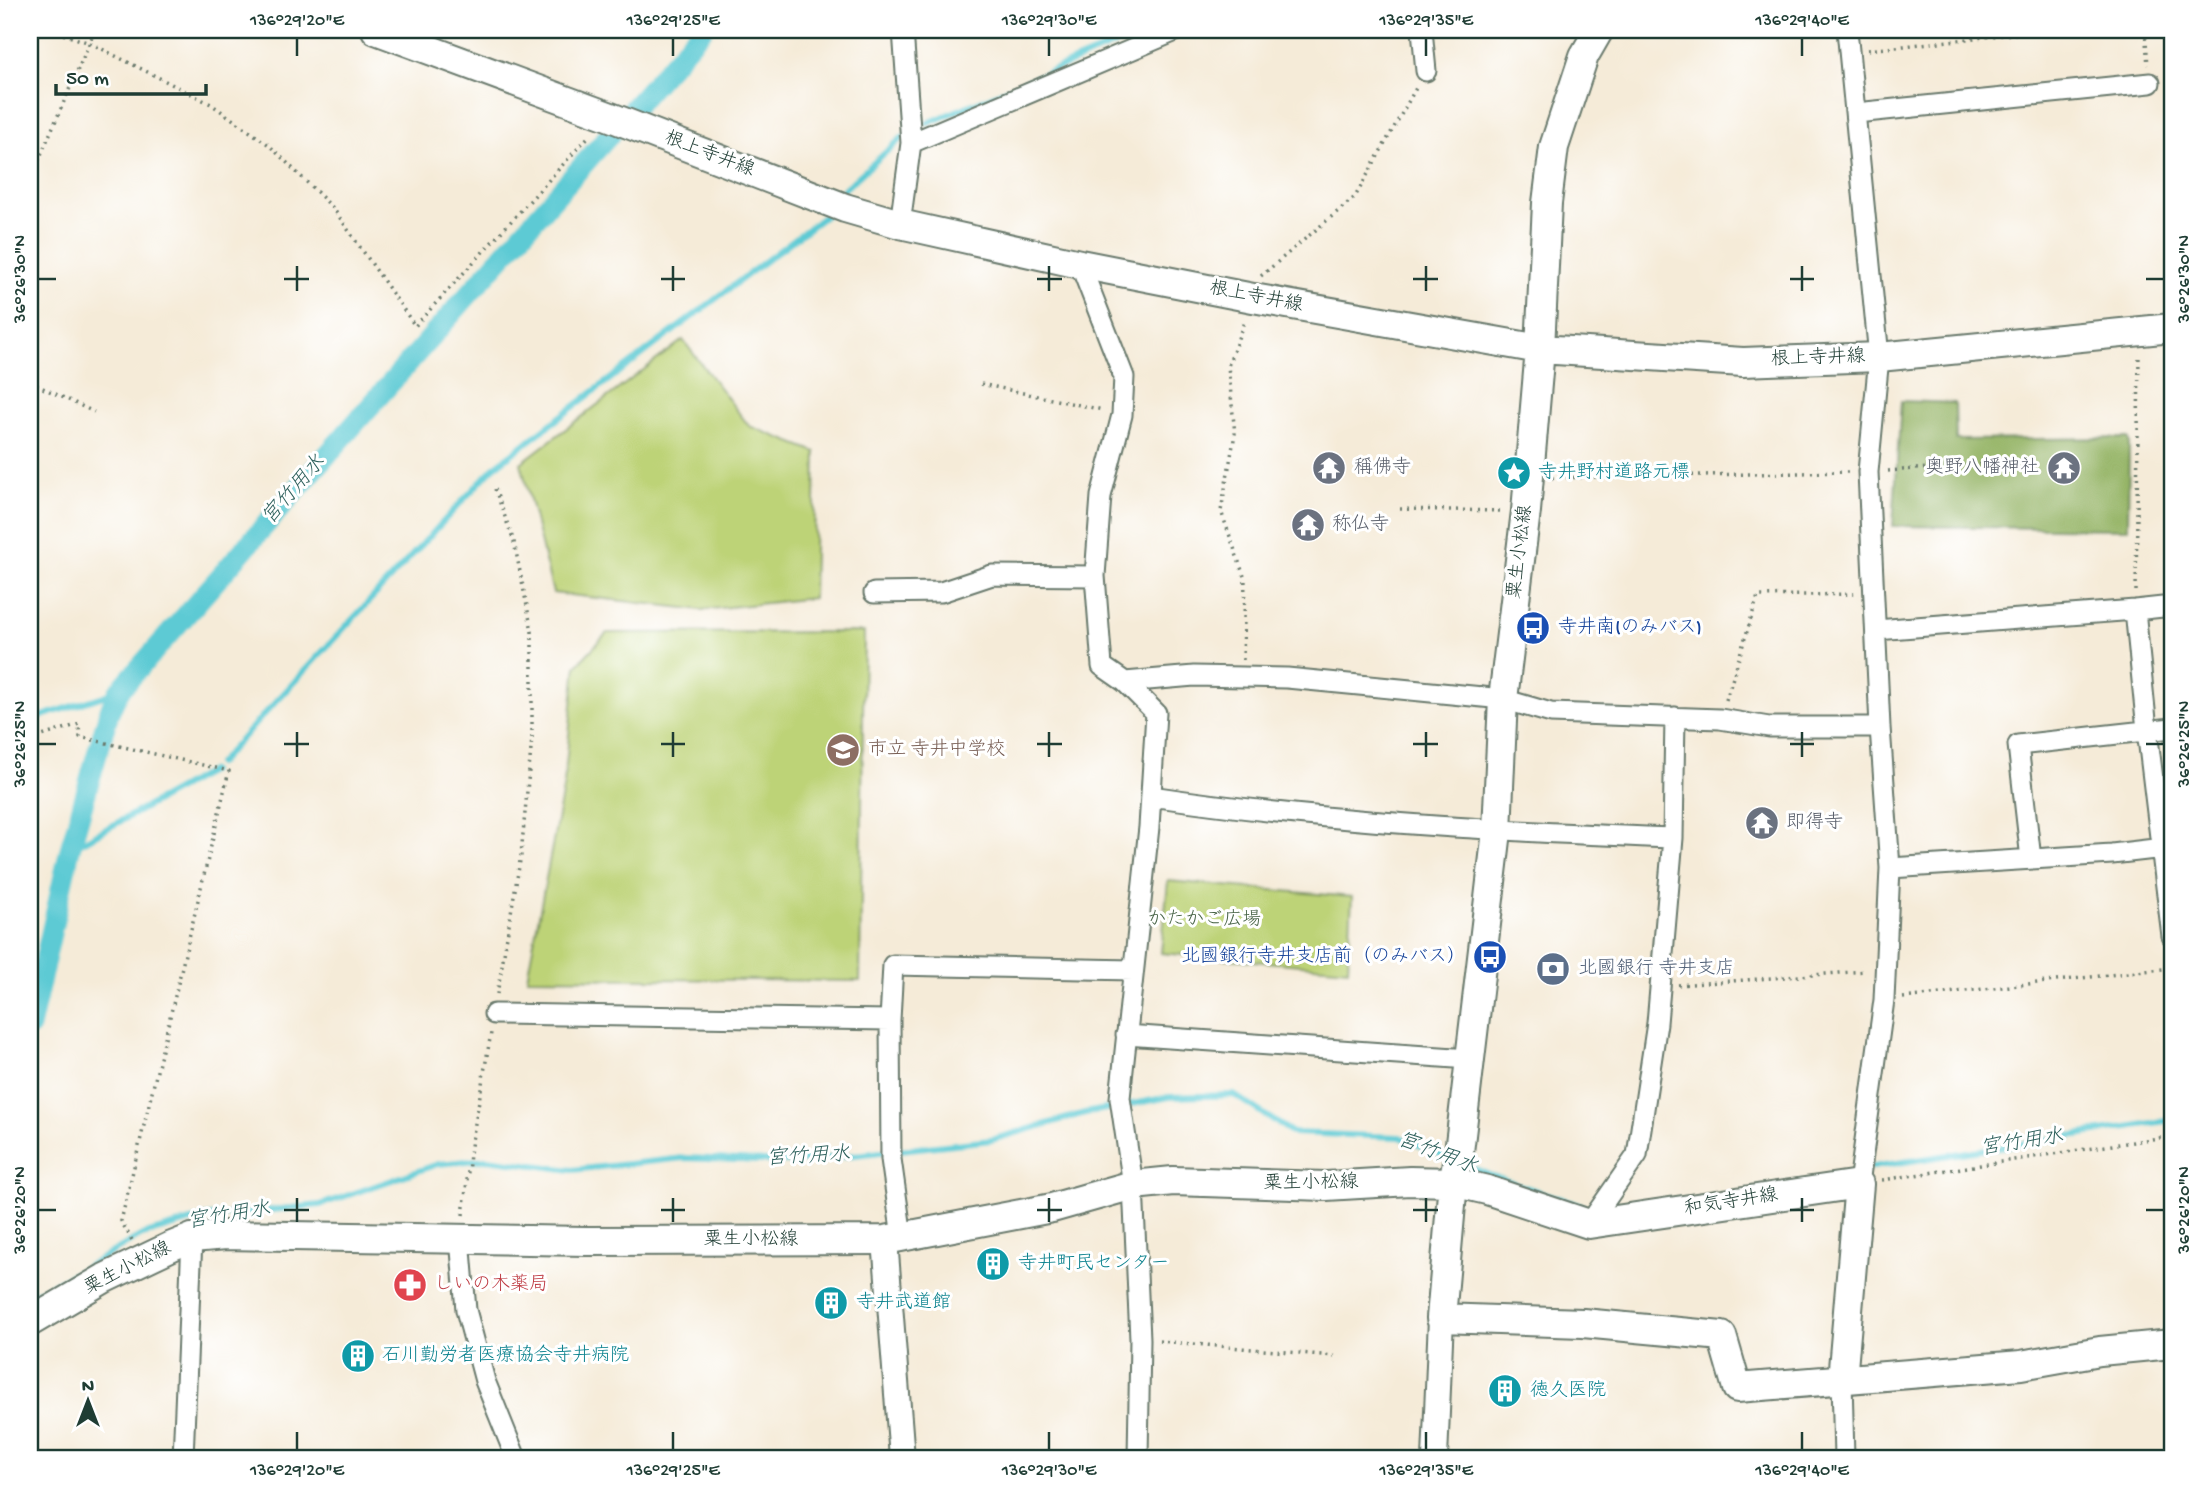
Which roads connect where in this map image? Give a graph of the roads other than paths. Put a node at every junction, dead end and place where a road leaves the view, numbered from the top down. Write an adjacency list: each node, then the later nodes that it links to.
1 (376, 30): 11 (main road, 根上寺井線)
2 (903, 30): 10 (street)
3 (1178, 30): 10 (street)
4 (1422, 30): 7 (street)
5 (1598, 30): 14 (main road, 粟生小松線)
6 (1847, 30): 9 (street)
7 (1426, 71)
8 (2150, 83): 9 (street)
9 (1856, 113): 15 (street)
10 (911, 143): 11 (street)
11 (900, 224): 12 (main road, 根上寺井線)
12 (1080, 264): 14 (main road, 根上寺井線); 16 (street)
13 (2172, 328): 15 (main road, 根上寺井線)
14 (1540, 349): 15 (main road, 根上寺井線); 22 (main road, 粟生小松線)
15 (1879, 357): 20 (street)
16 (1095, 576): 17 (street); 21 (street)
17 (874, 593)
18 (2172, 606): 19 (street)
19 (2135, 610): 20 (street); 26 (street)
20 (1876, 630): 24 (street)
21 (1125, 682): 22 (street); 27 (street)
22 (1503, 699): 23 (street); 28 (main road, 粟生小松線)
23 (1675, 717): 24 (street); 29 (street)
24 (1880, 727): 32 (street)
25 (2172, 728): 26 (street)
26 (2147, 730): 30 (street); 31 (street)
27 (1151, 796): 28 (street); 34 (street)
28 (1497, 831): 29 (street); 38 (main road, 粟生小松線)
29 (1673, 838): 42 (street)
30 (2167, 848): 31 (street); 33 (street)
31 (2031, 859): 32 (street)
32 (1890, 868): 40 (street)
33 (2172, 936)
34 (1133, 970): 36 (street); 37 (street)
35 (494, 1014): 36 (street)
36 (890, 1020): 45 (street)
37 (1126, 1035): 38 (street); 41 (street)
38 (1469, 1059): 39 (main road, 粟生小松線)
39 (1456, 1168): 41 (main road, 粟生小松線); 42 (main road, 和気寺井線); 46 (main road)
40 (1859, 1184): 42 (main road, 和気寺井線); 49 (main road)
41 (1133, 1185): 45 (main road, 粟生小松線); 53 (street)
42 (1589, 1224)
43 (192, 1238): 44 (main road, 粟生小松線); 47 (main road, 粟生小松線); 50 (street)
44 (460, 1238): 45 (main road, 粟生小松線); 51 (street)
45 (893, 1239): 52 (street)
46 (1441, 1318): 49 (main road); 54 (street)
47 (30, 1322)
48 (2172, 1344): 49 (main road)
49 (1842, 1380): 55 (street)
50 (183, 1458)
51 (516, 1458)
52 (902, 1458)
53 (1139, 1458)
54 (1435, 1458)
55 (1844, 1458)

